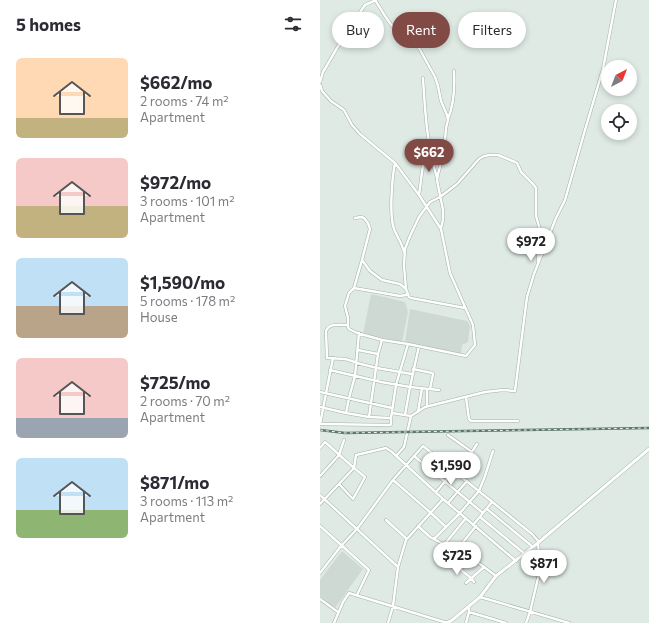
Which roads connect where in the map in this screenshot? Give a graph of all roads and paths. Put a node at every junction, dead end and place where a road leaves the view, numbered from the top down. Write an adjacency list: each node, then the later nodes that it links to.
1 (376, 0): 5 (street); 7 (street)
2 (616, 0): 18 (street)
3 (454, 71): 7 (street)
4 (423, 78): 8 (street)
5 (320, 82)
6 (320, 86): 9 (street)
7 (448, 120): 10 (street)
8 (430, 148): 10 (street); 11 (street)
9 (395, 164): 11 (street); 16 (street)
10 (437, 180): 12 (street)
11 (419, 195): 13 (street)
12 (440, 197): 13 (street); 15 (street); 18 (street)
13 (427, 206): 15 (street); 16 (street)
14 (355, 218): 17 (street)
15 (441, 229): 22 (street)
16 (404, 254): 20 (street)
17 (362, 260): 19 (street); 20 (street)
18 (538, 264): 46 (street)
19 (354, 288): 21 (street); 23 (street)
20 (406, 289): 21 (street)
21 (407, 294): 22 (street)
22 (466, 308): 27 (street)
23 (347, 325): 24 (street); 30 (street)
24 (359, 333): 25 (street); 28 (street)
25 (382, 340): 26 (street); 29 (street)
26 (408, 344): 27 (street); 35 (street)
27 (419, 346): 33 (street)
28 (358, 350): 29 (street); 31 (street)
29 (378, 354): 32 (street)
30 (333, 358): 31 (street); 34 (street)
31 (357, 363): 32 (street); 37 (street)
32 (377, 368): 35 (street); 38 (street)
33 (413, 369): 36 (street); 42 (street)
34 (330, 370): 37 (street); 45 (street)
35 (400, 372): 36 (street); 39 (street)
36 (412, 374): 40 (street)
37 (355, 376): 38 (street); 47 (street)
38 (375, 381): 39 (street); 48 (street)
39 (396, 384): 40 (street); 51 (street)
40 (410, 387): 41 (street); 55 (street)
41 (422, 388): 42 (street); 52 (street)
42 (428, 389): 43 (street); 49 (street)
43 (439, 390)
44 (320, 392): 45 (street)
45 (326, 393): 47 (street); 50 (street)
46 (466, 397): 49 (street); 59 (street)
47 (349, 398): 48 (street); 53 (street)
48 (371, 403): 51 (street); 57 (street)
49 (427, 406): 52 (street)
50 (322, 408): 53 (street); 60 (street)
51 (392, 408): 54 (street)
52 (417, 412): 56 (street)
53 (346, 413): 57 (street)
54 (392, 413): 55 (street); 58 (street)
55 (405, 415): 56 (street)
56 (411, 416): 69 (street)
57 (368, 417): 58 (street)
58 (391, 418): 60 (street)
59 (518, 422)
60 (320, 424)
61 (448, 434): 67 (street)
62 (344, 440): 68 (street)
63 (477, 444): 67 (street)
64 (320, 448): 68 (street)
65 (649, 449): 104 (street)
66 (492, 451): 80 (street)
67 (472, 452): 74 (street)
68 (339, 455): 72 (street); 75 (street)
69 (396, 456): 71 (street); 72 (street)
70 (414, 456): 71 (street); 73 (street); 78 (street)
71 (406, 465): 76 (street); 81 (street)
72 (354, 468): 79 (street); 79 (street)
73 (454, 471): 74 (street); 78 (street)
74 (458, 474): 77 (street)
75 (320, 476)
76 (392, 480): 91 (street); 101 (street)
77 (467, 481): 80 (street); 82 (street)
78 (445, 482): 81 (street); 82 (street)
79 (339, 484): 84 (street)
80 (479, 491): 86 (street); 87 (street)
81 (436, 492): 85 (street)
82 (458, 492): 86 (street); 88 (street)
83 (320, 495): 84 (street)
84 (324, 499): 89 (street); 101 (street)
85 (443, 499): 88 (street); 91 (street)
86 (470, 502): 92 (street); 93 (street)
87 (492, 502): 90 (street); 104 (street)
88 (448, 503): 92 (street)
89 (320, 504)
90 (486, 509): 93 (street); 107 (street)
91 (431, 512): 98 (street); 100 (street)
92 (460, 513): 95 (street); 100 (street)
93 (483, 513): 94 (street)
94 (480, 517): 99 (street); 108 (street)
95 (466, 518): 99 (street); 105 (street)
96 (386, 520): 102 (street)
97 (320, 526): 106 (street)
98 (418, 526): 102 (street); 103 (street)
99 (474, 526): 105 (street); 110 (street)
100 (446, 527): 103 (street)
101 (356, 529): 106 (street); 112 (street)
102 (407, 539): 112 (street)
103 (434, 539): 105 (street)
104 (539, 543): 107 (street); 126 (street)
105 (444, 545)
106 (341, 546): 114 (street); 119 (street)
107 (533, 547): 108 (street)
108 (525, 554): 110 (street)
109 (476, 561): 113 (street)
110 (516, 561): 115 (street)
111 (463, 564): 116 (street)
112 (398, 567): 122 (street)
113 (484, 567): 115 (street); 116 (street)
114 (320, 572)
115 (496, 576): 120 (street)
116 (471, 578): 117 (street); 118 (street)
117 (474, 582)
118 (466, 583)
119 (357, 595): 122 (street); 124 (street)
120 (480, 597): 123 (street); 126 (street)
121 (320, 599): 124 (street)
122 (393, 606): 128 (street); 129 (street)
123 (469, 606): 125 (street); 129 (street)
124 (338, 612): 127 (street)
125 (469, 612): 130 (street); 131 (street)
126 (530, 612): 132 (street); 133 (street)
127 (334, 623)
128 (388, 623)
129 (446, 623)
130 (466, 623)
131 (506, 623)
132 (526, 623)
133 (569, 623)

